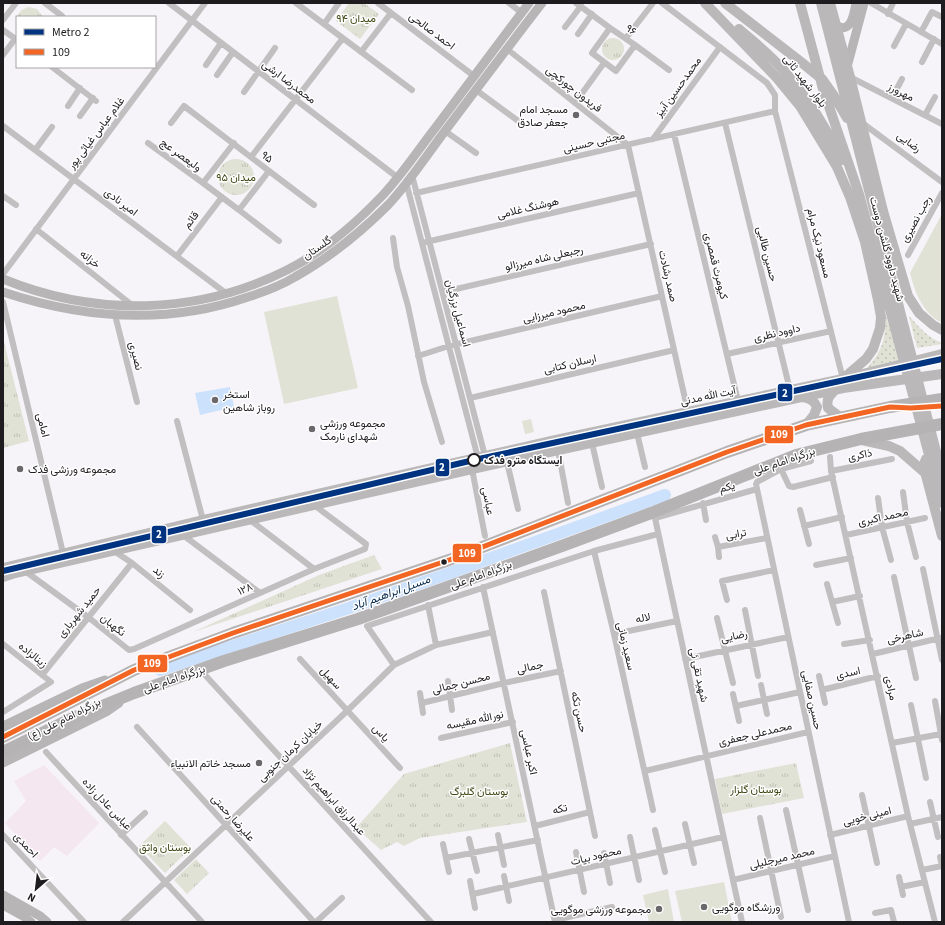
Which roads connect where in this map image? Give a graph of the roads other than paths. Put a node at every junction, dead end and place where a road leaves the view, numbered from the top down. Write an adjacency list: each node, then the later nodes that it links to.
1 (16, 3): 29 (street)
2 (45, 3): 27 (street)
3 (169, 3): 30 (street, محمدرضا ارشی)
4 (205, 3): 30 (street, غلام عباس غیاثی ‌پور)
5 (296, 3): 31 (street)
6 (339, 3): 31 (street)
7 (378, 3): 23 (street, احمد صالحی)
8 (509, 3): 24 (street)
9 (529, 3): 24 (main road, گلستان)
10 (542, 3): 49 (main road, گلستان)
11 (652, 3): 40 (street)
12 (662, 3): 47 (street, مسعود نیک مرام)
13 (705, 3): 101 (main road, بلوار شهید ثانی); 122 (main road)
14 (725, 3): 85 (main road, بلوار شهید ثانی)
15 (800, 3): 101 (main road, شهید داوود گلشن دوست)
16 (821, 3): 85 (main road, شهید داوود گلشن دوست)
17 (830, 3): 33 (main road)
18 (856, 3): 33 (main road)
19 (864, 3): 59 (main road)
20 (870, 3): 26 (street)
21 (893, 3): 26 (street)
22 (579, 5): 25 (street); 34 (street)
23 (391, 13): 51 (street); 61 (street, احمد صالحی)
24 (522, 13): 61 (main road, گلستان)
25 (592, 14): 35 (street); 38 (street)
26 (888, 14): 32 (street)
27 (61, 16)
28 (942, 17): 37 (street)
29 (3, 20)
30 (192, 20): 43 (street, محمدرضا ارشی); 95 (street, غلام عباس غیاثی ‌پور)
31 (324, 24): 39 (street)
32 (906, 24): 37 (street); 46 (street)
33 (836, 25): 59 (main road)
34 (565, 27)
35 (610, 28): 40 (street, ۹۶); 54 (street, ۹۶)
36 (3, 30): 42 (street)
37 (921, 32): 41 (street)
38 (578, 34)
39 (343, 38): 51 (street); 69 (street)
40 (626, 38): 45 (street, ۹۶)
41 (934, 39): 44 (street); 53 (street)
42 (16, 40): 52 (street)
43 (221, 43): 50 (street, محمدرضا ارشی); 55 (street)
44 (942, 44)
45 (635, 45): 54 (street, ۹۶); 57 (street)
46 (894, 46)
47 (720, 47): 72 (street, مسعود نیک مرام); 84 (street, محمدحسین آبیز)
48 (275, 48): 58 (street)
49 (507, 49): 65 (main road, گلستان); 70 (street, فریدون چورکچی)
50 (233, 52): 58 (street, محمدرضا ارشی); 60 (street)
51 (361, 52): 64 (street)
52 (3, 55)
53 (922, 62)
54 (604, 63): 70 (street)
55 (206, 65)
56 (53, 68): 63 (street)
57 (669, 70)
58 (259, 72): 66 (street); 69 (street, محمدرضا ارشی)
59 (849, 72): 68 (street, مهرورز); 75 (main road)
60 (217, 75)
61 (474, 76): 93 (main road, گلستان)
62 (902, 79): 68 (street)
63 (80, 88): 71 (street); 74 (street)
64 (412, 90)
65 (476, 90): 77 (street); 82 (main road, گلستان)
66 (244, 92)
67 (935, 97): 73 (street)
68 (892, 98): 73 (street, مهرورز)
69 (296, 99): 91 (street); 93 (street, محمدرضا ارشی)
70 (575, 103): 88 (street, فریدون چورکچی)
71 (68, 106)
72 (775, 112): 78 (street, مجتبی حسینی); 127 (street, مسعود نیک مرام)
73 (925, 115): 79 (street, مهرورز)
74 (80, 116)
75 (861, 122): 96 (street, رضایی); 121 (main road)
76 (171, 123): 87 (street, ۹۵)
77 (521, 123)
78 (725, 123): 83 (street, مجتبی حسینی); 128 (street, حسین طالبی)
79 (942, 124)
80 (3, 126): 89 (street, امیر نادی)
81 (52, 127): 89 (street)
82 (445, 131): 90 (street); 94 (main road, گلستان)
83 (674, 134): 84 (street, مجتبی حسینی); 132 (street, کیومرث قمصری)
84 (653, 139): 88 (street, مجتبی حسینی)
85 (857, 142): 159 (main road, شهید داوود گلشن دوست)
86 (148, 143): 97 (street, ولیعصر عج)
87 (234, 143): 91 (street, ۹۵); 97 (street)
88 (628, 145): 98 (street, مجتبی حسینی); 99 (street, صمد رشادت)
89 (35, 150): 95 (street, امیر نادی)
90 (476, 153)
91 (251, 157): 92 (street, ۹۵)
92 (269, 171): 105 (street); 106 (street, ۹۵)
93 (397, 177): 94 (main road); 119 (main road, گلستان)
94 (409, 178): 98 (street, اسماعیل بزرگیان); 111 (street, اسماعیل بزرگیان); 125 (main road, گلستان)
95 (73, 179): 107 (street, غلام عباس غیاثی ‌پور); 114 (street, امیر نادی)
96 (942, 182)
97 (203, 183): 103 (street)
98 (416, 193): 110 (street, اسماعیل بزرگیان)
99 (639, 193): 110 (street, هوشنگ غلامی); 112 (street, صمد رشادت)
100 (942, 193): 113 (street, رجب نصیری)
101 (859, 194): 159 (main road, شهید داوود گلشن دوست)
102 (3, 196): 104 (street)
103 (222, 197): 106 (street); 114 (street, قائم)
104 (16, 205)
105 (314, 205)
106 (239, 210): 109 (street)
107 (36, 229): 115 (street, غلام عباس غیاثی ‌پور); 124 (street, خزانه)
108 (393, 238): 134 (street)
109 (279, 241)
110 (429, 241): 111 (street, هوشنگ غلامی); 118 (street, اسماعیل بزرگیان)
111 (422, 242): 130 (street, اسماعیل بزرگیان)
112 (651, 244): 118 (street, رجبعلی شاه میرزالو); 120 (street, صمد رشادت)
113 (908, 255)
114 (177, 256): 119 (street, امیر نادی)
115 (3, 274)
116 (3, 279): 124 (main road, گلستان)
117 (3, 292): 125 (main road, گلستان)
118 (442, 292): 129 (street, اسماعیل بزرگیان)
119 (227, 294): 124 (main road, گلستان)
120 (662, 296): 129 (street, محمود میرزایی); 131 (street, صمد رشادت)
121 (908, 296): 122 (main road); 126 (main road)
122 (878, 300): 136 (main road)
123 (3, 302): 196 (street, امامی)
124 (132, 306)
125 (115, 315): 143 (street, نصیری)
126 (942, 330)
127 (831, 331): 128 (street, داوود نظری); 136 (street, مسعود نیک مرام)
128 (779, 343): 132 (street, داوود نظری); 138 (street, حسین طالبی)
129 (456, 345): 130 (street, محمود میرزایی); 140 (street, اسماعیل بزرگیان)
130 (449, 346): 134 (street, محمود میرزایی); 158 (street, اسماعیل بزرگیان)
131 (674, 350): 140 (street, ارسلان کتابی); 144 (street, صمد رشادت)
132 (727, 354): 142 (street, کیومرث قمصری)
133 (942, 354): 136 (main road, آیت الله مدنی)
134 (418, 356): 151 (street)
135 (942, 374): 137 (main road, آیت الله مدنی)
136 (843, 378): 138 (main road, آیت الله مدنی)
137 (836, 389): 139 (main road, آیت الله مدنی); 145 (main road)
138 (790, 390): 142 (main road, آیت الله مدنی)
139 (800, 397): 148 (main road); 149 (main road, آیت الله مدنی)
140 (470, 398): 158 (street, اسماعیل بزرگیان)
141 (942, 399): 145 (highway, بزرگراه امام علی)
142 (738, 401): 144 (main road, آیت الله مدنی)
143 (137, 402)
144 (688, 412): 153 (main road, آیت الله مدنی)
145 (840, 417): 148 (highway, بزرگراه امام علی)
146 (177, 421): 177 (street)
147 (942, 424): 150 (highway, بزرگراه امام علی)
148 (806, 425): 239 (highway, بزرگراه امام علی)
149 (638, 433): 152 (main road, آیت الله مدنی); 160 (street)
150 (861, 439): 159 (main road); 253 (highway, بزرگراه امام علی)
151 (442, 442)
152 (592, 443): 153 (main road, آیت الله مدنی); 165 (street)
153 (557, 445): 157 (main road, آیت الله مدنی); 158 (main road, آیت الله مدنی); 168 (street)
154 (830, 457): 162 (street, مرادی)
155 (892, 459): 162 (street, ذاکری)
156 (811, 461): 161 (street, یکم)
157 (507, 462): 158 (main road, آیت الله مدنی); 172 (street)
158 (481, 463): 171 (main road, آیت الله مدنی); 177 (main road); 186 (street, عباسی)
159 (934, 465): 163 (main road, شهید داوود گلشن دوست); 170 (main road, شهید داوود گلشن دوست); 187 (main road)
160 (644, 467)
161 (781, 469): 162 (street, ذاکری); 164 (street, یکم)
162 (832, 474): 174 (street, مرادی)
163 (942, 475)
164 (757, 486): 169 (street, یکم); 189 (street, حسین صفایی)
165 (602, 487)
166 (903, 492): 180 (street)
167 (878, 498): 182 (street)
168 (568, 503)
169 (703, 503): 175 (street, یکم); 179 (street)
170 (942, 503)
171 (314, 505): 178 (main road, آیت الله مدنی); 202 (street, ۱۲۸)
172 (518, 510)
173 (800, 510): 181 (street)
174 (842, 517): 181 (street); 185 (street, مرادی)
175 (654, 518): 183 (street, شهید تقی ئی)
176 (925, 518): 180 (street, محمد اکبری)
177 (203, 520): 196 (main road)
178 (250, 520): 184 (main road, آیت الله مدنی); 202 (street)
179 (706, 520)
180 (907, 522): 182 (street, محمد اکبری); 195 (street)
181 (804, 526): 190 (street)
182 (882, 527): 185 (street, محمد اکبری); 198 (street)
183 (658, 534): 193 (street); 220 (street, شهید تقی ئی)
184 (183, 535): 192 (main road, آیت الله مدنی); 211 (street)
185 (846, 535): 197 (street, مرادی)
186 (485, 536)
187 (942, 536)
188 (715, 537): 191 (street)
189 (767, 538): 191 (street, ترابی); 204 (street, حسین صفایی)
190 (809, 544)
191 (718, 547): 194 (street, ترابی)
192 (114, 551): 196 (main road, آیت الله مدنی); 199 (street, زند)
193 (594, 551): 209 (street); 223 (street, سعید زمانی)
194 (720, 557)
195 (916, 557)
196 (64, 558): 201 (main road, آیت الله مدنی); 205 (main road, آیت الله مدنی)
197 (851, 558): 200 (street); 212 (street, مرادی)
198 (891, 560)
199 (132, 562): 216 (street, زند); 218 (street, حمید شهریاری)
200 (816, 565)
201 (3, 568)
202 (314, 569): 211 (street, ۱۲۸)
203 (923, 569): 225 (street)
204 (774, 570): 213 (street); 224 (street, حسین صفایی)
205 (25, 571): 206 (main road, آیت الله مدنی); 218 (street, نگهبان)
206 (3, 577)
207 (894, 577): 231 (street)
208 (827, 584): 214 (street)
209 (483, 587): 215 (street); 222 (street, اکبر عباسی)
210 (544, 592): 240 (street, حسن تکه)
211 (260, 593): 232 (street, ۱۲۸)
212 (860, 596): 214 (street); 226 (street, مرادی)
213 (727, 600)
214 (832, 602): 221 (street)
215 (428, 605): 230 (street); 238 (street)
216 (190, 610)
217 (745, 610): 228 (street)
218 (88, 617): 232 (street, نگهبان); 241 (street, حمید شهریاری)
219 (717, 618): 233 (street)
220 (677, 621): 223 (street, لاله); 236 (street, شهید تقی ئی)
221 (838, 623)
222 (494, 632): 230 (street, خیابان کرمان جنوبی); 248 (street, اکبر عباسی)
223 (614, 634): 284 (street, سعید زمانی)
224 (788, 637): 228 (street, رضایی); 252 (street, حسین صفایی)
225 (940, 639): 231 (street, شاهرخی); 237 (street)
226 (870, 640): 229 (street); 234 (street, مرادی)
227 (3, 644): 241 (street, زینالزاده)
228 (752, 644): 233 (street, رضایی); 243 (street)
229 (844, 644)
230 (436, 645): 238 (street, خیابان کرمان جنوبی)
231 (910, 646): 234 (street, شاهرخی); 246 (street)
232 (131, 650)
233 (725, 650): 236 (street, رضایی); 249 (street)
234 (873, 654): 245 (street, مرادی)
235 (300, 659): 264 (street, سهیل)
236 (685, 659): 280 (street, شهید تقی ئی)
237 (942, 660)
238 (394, 665): 264 (street, خیابان کرمان جنوبی)
239 (134, 670): 270 (main road); 273 (highway, بزرگراه امام علی)
240 (560, 671): 248 (street, جمالی); 290 (street, حسن تکه)
241 (42, 675): 265 (street, زینالزاده)
242 (206, 676): 282 (street, عبدالرزاق ابراهیم نژاد)
243 (758, 676)
244 (819, 676): 251 (street, اسدی)
245 (878, 676): 251 (street, اسدی); 277 (street, مرادی)
246 (916, 678)
247 (448, 681): 256 (street)
248 (504, 683): 256 (street, محسن جمالی); 269 (street, اکبر عباسی)
249 (732, 683)
250 (761, 685): 257 (street)
251 (822, 690): 260 (street, اسدی)
252 (800, 692): 257 (street); 272 (street, حسین صفایی)
253 (134, 693): 278 (highway, بزرگراه امام علی); 281 (main road, بزرگراه امام علی (ع))
254 (420, 693): 259 (street)
255 (733, 694): 262 (street)
256 (450, 696): 259 (street, محسن جمالی); 263 (street)
257 (764, 700): 262 (street); 267 (street)
258 (935, 701): 274 (street)
259 (422, 703): 266 (street)
260 (825, 703)
261 (911, 705): 276 (street)
262 (736, 706): 268 (street)
263 (452, 710)
264 (347, 711): 282 (street, خیابان کرمان جنوبی); 283 (street, یاس)
265 (3, 712)
266 (423, 713)
267 (767, 714)
268 (739, 721)
269 (513, 722): 275 (street, نورالله مقیسه); 299 (street, اکبر عباسی)
270 (3, 726)
271 (137, 727): 298 (street, علیرضا رحمتی)
272 (808, 732): 280 (street, محمدعلی جعفری); 305 (street, حسین صفایی)
273 (3, 737)
274 (941, 737): 276 (street)
275 (441, 738)
276 (917, 738): 277 (street); 285 (street)
277 (892, 743): 292 (street, مرادی)
278 (3, 752)
279 (46, 752): 304 (street, عباس عادل زاده)
280 (706, 756): 284 (street); 308 (street, شهید تقی ئی)
281 (3, 763)
282 (289, 766): 298 (street, خیابان کرمان جنوبی); 358 (street, عبدالرزاق ابراهیم نژاد)
283 (400, 768)
284 (645, 771): 288 (street, سعید زمانی)
285 (926, 778)
286 (862, 795): 300 (street)
287 (930, 802): 295 (street)
288 (653, 810)
289 (786, 810): 326 (street)
290 (590, 812): 299 (street, تکه); 306 (street, حسن تکه)
291 (145, 813): 304 (street)
292 (908, 816): 297 (street, مرادی); 300 (street, امینی خویی)
293 (942, 817): 295 (street)
294 (760, 818): 332 (street)
295 (934, 819): 297 (street); 309 (street)
296 (686, 824): 313 (street)
297 (910, 824): 330 (street, مرادی)
298 (225, 825): 341 (street, خیابان کرمان جنوبی); 365 (street, علیرضا رحمتی)
299 (535, 826): 311 (street, اکبر عباسی)
300 (868, 826): 305 (street, امینی خویی); 324 (street)
301 (655, 830): 315 (street)
302 (498, 834): 314 (street)
303 (3, 835): 362 (street, احمدی)
304 (121, 835): 341 (street, عباس عادل زاده)
305 (830, 835): 319 (street, حسین صفایی)
306 (595, 836)
307 (630, 837): 320 (street)
308 (723, 837): 313 (street, محمود بیات); 339 (street, شهید تقی ئی)
309 (938, 837)
310 (469, 839): 317 (street)
311 (538, 840): 314 (street); 337 (street, اکبر عباسی)
312 (443, 844): 322 (street)
313 (690, 844): 315 (street, محمود بیات); 323 (street)
314 (500, 847): 317 (street); 327 (street)
315 (660, 851): 320 (street, محمود بیات); 334 (street)
316 (576, 852): 329 (street)
317 (472, 853): 322 (street); 331 (street)
318 (604, 853): 325 (street)
319 (835, 856): 326 (street, محمد میرجلیلی); 367 (street, حسین صفایی)
320 (634, 857): 325 (street, محمود بیات); 338 (street)
321 (940, 857): 328 (street)
322 (446, 858): 333 (street)
323 (694, 863)
324 (877, 863)
325 (606, 864): 329 (street, محمود بیات); 343 (street)
326 (799, 864): 332 (street, محمد میرجلیلی); 355 (street)
327 (504, 865)
328 (942, 866): 330 (street)
329 (579, 870): 337 (street, محمود بیات); 346 (street)
330 (922, 870): 342 (street, مرادی)
331 (477, 871)
332 (772, 871): 339 (street, محمد میرجلیلی); 357 (street)
333 (448, 872)
334 (665, 872)
335 (504, 876): 344 (street)
336 (899, 876): 345 (street)
337 (546, 878): 344 (street, محمود بیات); 359 (street, اکبر عباسی)
338 (639, 880)
339 (733, 880): 366 (street, شهید تقی ئی)
340 (470, 881): 347 (street)
341 (165, 882): 363 (street, خیابان کرمان جنوبی); 364 (street, عباس عادل زاده)
342 (924, 882): 345 (street); 369 (street, مرادی)
343 (610, 883)
344 (506, 887): 347 (street, محمود بیات); 351 (street)
345 (901, 887): 349 (street)
346 (584, 892)
347 (473, 894): 354 (street)
348 (3, 895): 361 (main road)
349 (903, 895)
350 (342, 898): 365 (street)
351 (509, 901)
352 (3, 905): 360 (main road)
353 (612, 907): 359 (street)
354 (476, 908)
355 (808, 910)
356 (875, 912): 368 (street)
357 (781, 917)
358 (428, 921)
359 (555, 921)
360 (31, 922)
361 (47, 922)
362 (84, 922)
363 (123, 922)
364 (202, 922)
365 (315, 922)
366 (742, 922)
367 (849, 922)
368 (894, 922)
369 (935, 922)

